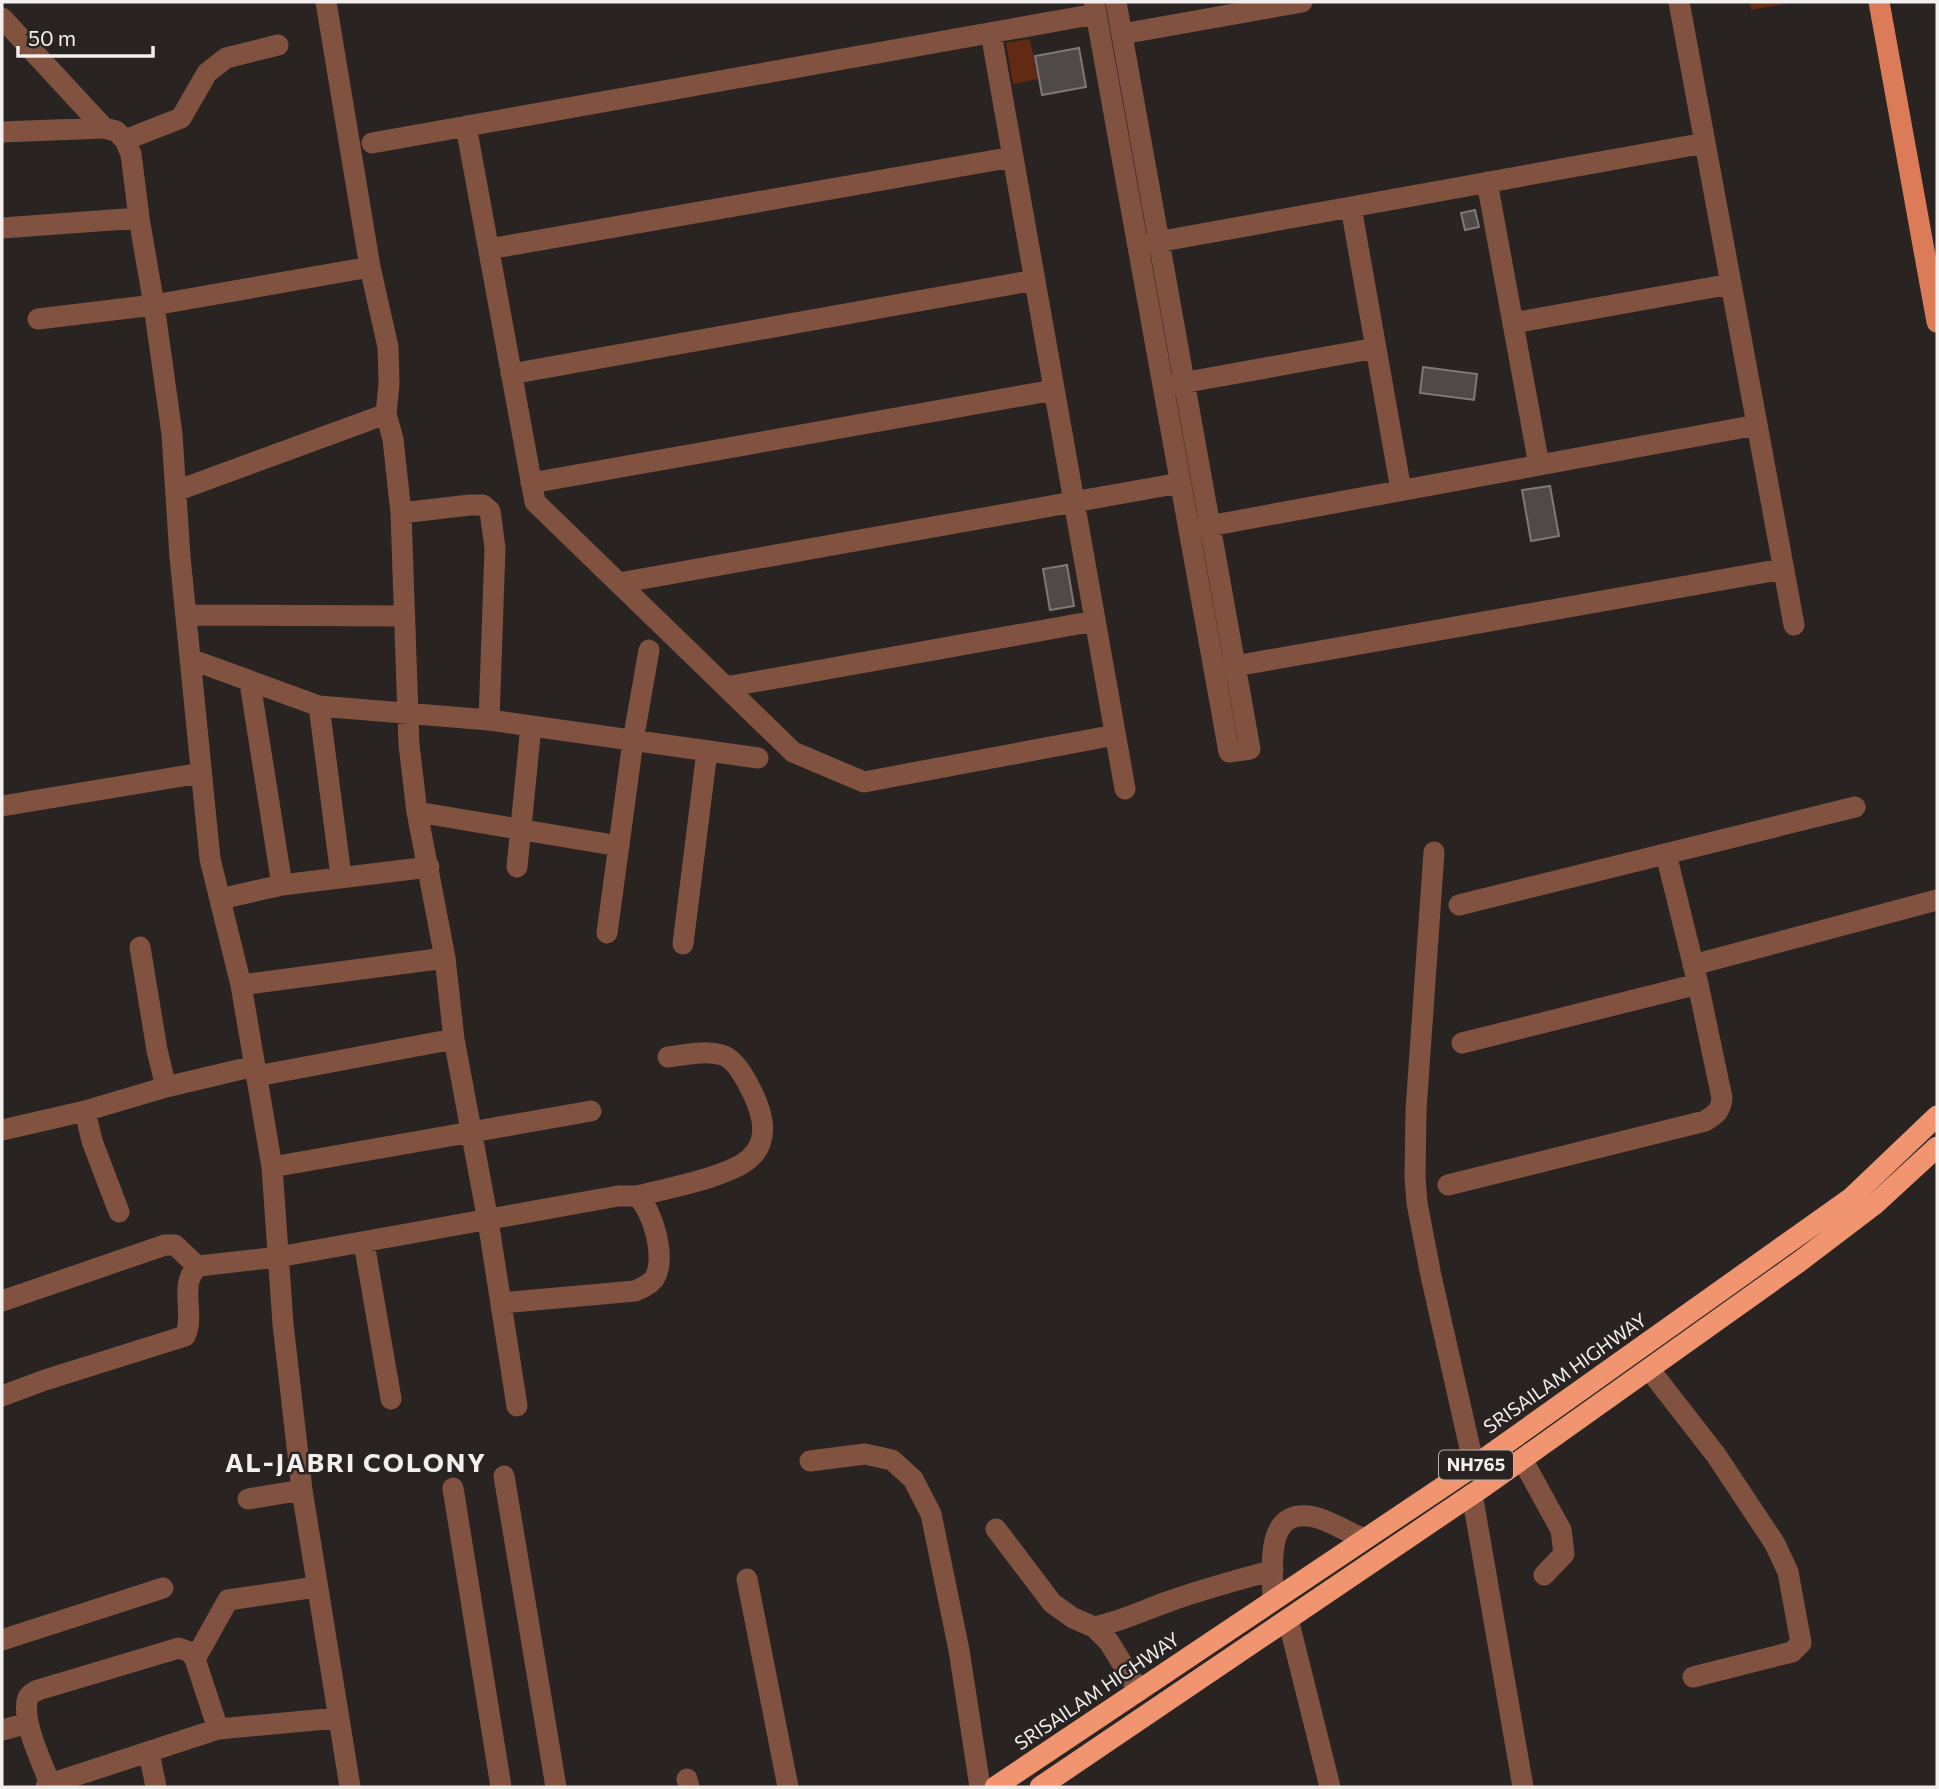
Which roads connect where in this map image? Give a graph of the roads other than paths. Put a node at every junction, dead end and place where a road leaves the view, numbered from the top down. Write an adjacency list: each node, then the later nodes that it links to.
1 (326, 2): 25 (street)
2 (1116, 2): 9 (street)
3 (1302, 2): 9 (street)
4 (1679, 2): 16 (street)
5 (1879, 2): 30 (main road)
6 (1095, 8): 8 (street); 23 (street)
7 (2, 19): 12 (street)
8 (991, 33): 11 (street); 17 (street)
9 (1122, 34): 22 (street)
10 (278, 45): 14 (street)
11 (466, 126): 15 (street); 24 (street)
12 (104, 128): 13 (street); 14 (street)
13 (2, 132)
14 (125, 140): 20 (street)
15 (372, 143)
16 (1705, 143): 18 (street); 27 (street)
17 (1013, 157): 24 (street); 26 (street)
18 (1487, 182): 19 (street); 31 (street)
19 (1351, 207): 22 (street); 32 (street)
20 (139, 218): 21 (street); 28 (street)
21 (2, 228)
22 (1159, 241): 23 (street); 34 (street)
23 (1138, 245): 35 (street)
24 (489, 249): 33 (street)
25 (370, 267): 28 (street); 37 (street)
26 (1035, 280): 33 (street); 36 (street)
27 (1731, 284): 31 (street); 38 (street)
28 (154, 304): 29 (street); 43 (street)
29 (38, 319)
30 (1937, 322)
31 (1513, 323): 39 (street)
32 (1376, 348): 34 (street); 42 (street)
33 (511, 374): 40 (street)
34 (1185, 383): 35 (street); 46 (street)
35 (1163, 387): 41 (street)
36 (1054, 390): 40 (street); 44 (street)
37 (386, 414): 43 (street); 45 (street)
38 (1757, 425): 39 (street); 48 (street)
39 (1539, 465): 42 (street)
40 (531, 483): 49 (street)
41 (1180, 483): 44 (street); 47 (street)
42 (1401, 490): 46 (street)
43 (176, 491): 50 (street)
44 (1074, 502): 49 (street); 52 (street)
45 (401, 513): 51 (street); 62 (street)
46 (1211, 525): 47 (street); 56 (street)
47 (1189, 529): 57 (street)
48 (1783, 569): 53 (street); 56 (street)
49 (619, 583): 59 (street)
50 (186, 615): 51 (street); 55 (street)
51 (403, 616): 61 (street)
52 (1095, 621): 59 (street); 64 (street)
53 (1794, 625)
54 (649, 650): 65 (street)
55 (190, 659): 58 (street); 68 (street)
56 (1236, 666): 57 (street); 57 (street)
57 (1213, 670)
58 (250, 683): 60 (street); 80 (street)
59 (726, 687): 64 (street)
60 (319, 706): 61 (street); 79 (street)
61 (408, 713): 62 (street); 72 (street)
62 (489, 720): 63 (street)
63 (531, 726): 65 (street); 73 (street)
64 (1115, 735): 69 (street)
65 (633, 741): 66 (street); 74 (street)
66 (706, 751): 67 (street); 85 (street)
67 (758, 758)
68 (201, 773): 70 (street); 81 (street)
69 (1125, 789)
70 (2, 806)
71 (1855, 807): 76 (street)
72 (417, 812): 73 (street); 77 (street)
73 (521, 828): 74 (street); 78 (street)
74 (619, 846): 84 (street)
75 (1434, 852): 117 (street)
76 (1666, 854): 83 (street); 88 (street)
77 (429, 867): 79 (street); 87 (street)
78 (517, 867)
79 (341, 876): 80 (street)
80 (282, 885): 81 (street)
81 (219, 900): 89 (street)
82 (1937, 900): 88 (street)
83 (1459, 905)
84 (607, 933)
85 (683, 943)
86 (141, 947): 94 (street)
87 (445, 958): 89 (street); 90 (street)
88 (1695, 974): 91 (street); 102 (street)
89 (241, 985): 93 (street)
90 (454, 1039): 93 (street); 99 (street)
91 (1462, 1043)
92 (668, 1057): 103 (street)
93 (256, 1071): 94 (street); 101 (street)
94 (166, 1087): 95 (street)
95 (85, 1111): 98 (street); 104 (street)
96 (591, 1111): 99 (street)
97 (1937, 1116): 117 (highway, SRISAILAM HIGHWAY / NH765)
98 (2, 1130)
99 (471, 1131): 101 (street); 105 (street)
100 (1937, 1147): 111 (highway, NH765)
101 (272, 1167): 107 (street)
102 (1448, 1185)
103 (637, 1196): 105 (street); 110 (street)
104 (119, 1212)
105 (488, 1222): 106 (street); 110 (street)
106 (365, 1243): 107 (street); 113 (street)
107 (278, 1257): 108 (street); 120 (street)
108 (198, 1267): 109 (street); 112 (street)
109 (2, 1301)
110 (501, 1303): 114 (street)
111 (1649, 1369): 115 (highway, NH765); 135 (street)
112 (2, 1396)
113 (391, 1399)
114 (517, 1406)
115 (1522, 1459): 121 (highway, NH765); 126 (street)
116 (810, 1461): 148 (street)
117 (1474, 1466): 124 (highway, SRISAILAM HIGHWAY / NH765)
118 (504, 1476): 146 (street)
119 (453, 1488): 145 (street)
120 (302, 1490): 122 (street); 128 (street)
121 (1472, 1494): 131 (highway, NH765); 152 (street)
122 (248, 1499)
123 (996, 1529): 132 (street)
124 (1365, 1539): 125 (street); 130 (highway, SRISAILAM HIGHWAY / NH765)
125 (1273, 1570): 130 (street); 132 (street)
126 (1544, 1575)
127 (747, 1579): 147 (street)
128 (316, 1587): 134 (street); 137 (street)
129 (163, 1588): 133 (street)
130 (1273, 1600): 136 (highway, SRISAILAM HIGHWAY / NH765)
131 (1288, 1619): 150 (highway, NH765); 151 (street)
132 (1094, 1627): 136 (street)
133 (2, 1640)
134 (195, 1659): 138 (street); 139 (street)
135 (1693, 1677)
136 (1139, 1690): 149 (highway, SRISAILAM HIGHWAY / NH765)
137 (337, 1718): 139 (street); 144 (street)
138 (28, 1723): 140 (street); 142 (street)
139 (218, 1729): 141 (street)
140 (2, 1730)
141 (149, 1752): 142 (street); 143 (street)
142 (48, 1786)
143 (156, 1787)
144 (350, 1787)
145 (501, 1787)
146 (556, 1787)
147 (788, 1787)
148 (980, 1787)
149 (995, 1787)
150 (1040, 1787)
151 (1329, 1787)
152 (1523, 1787)

